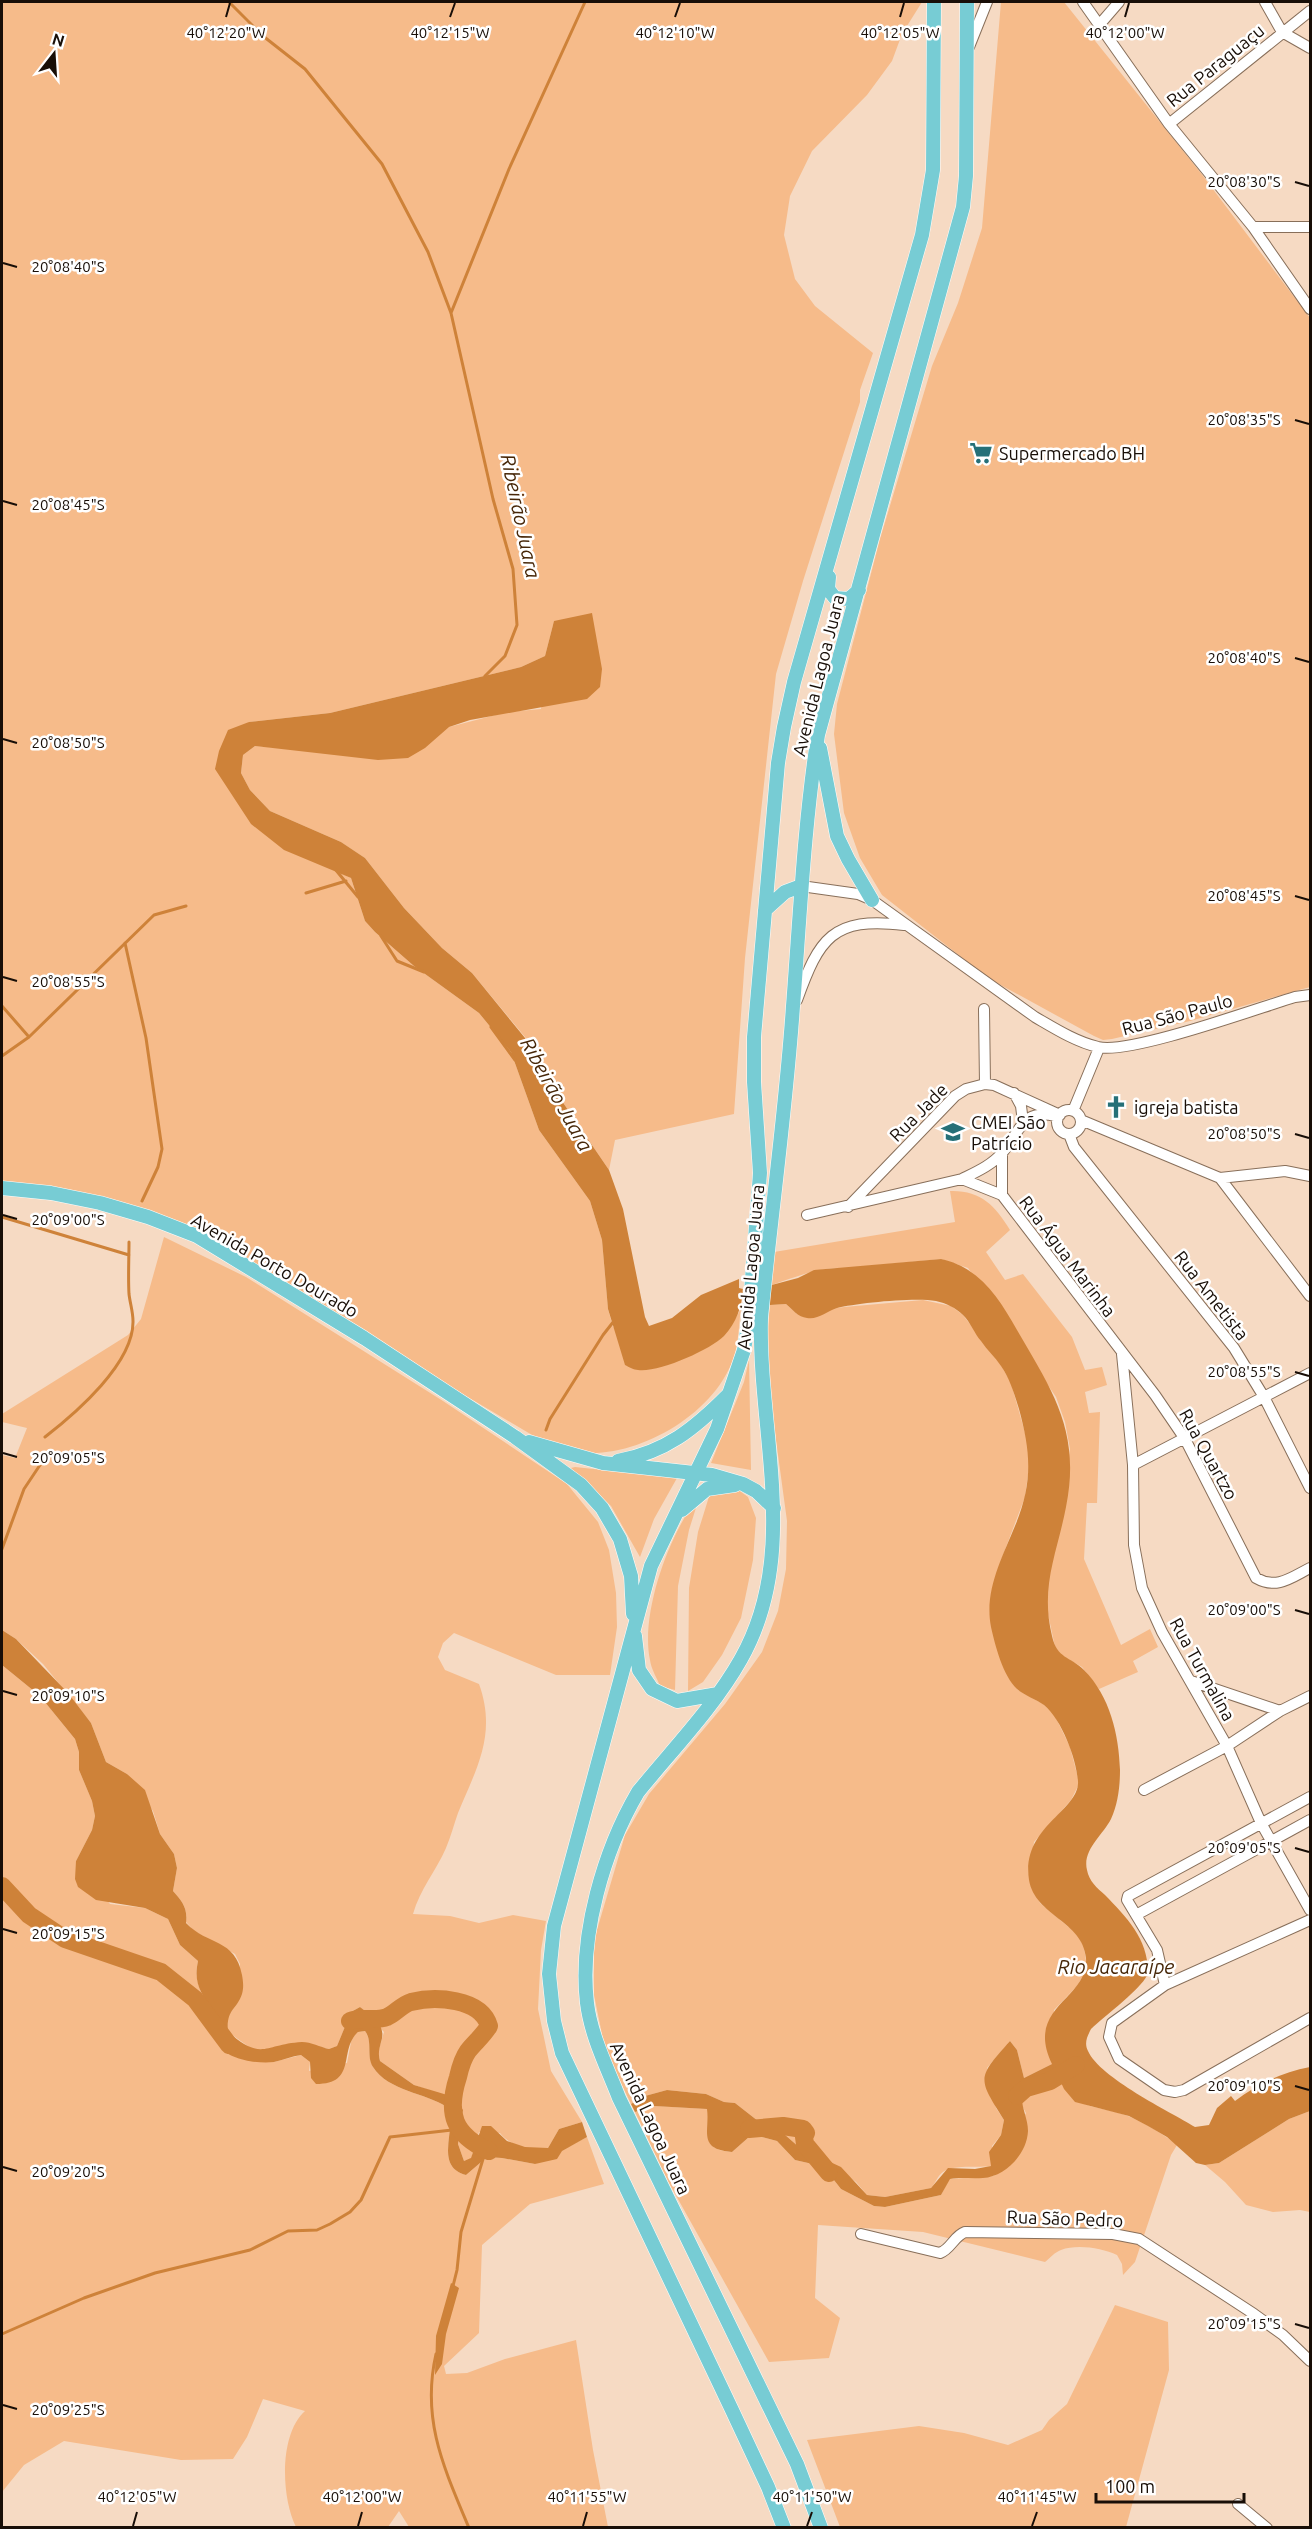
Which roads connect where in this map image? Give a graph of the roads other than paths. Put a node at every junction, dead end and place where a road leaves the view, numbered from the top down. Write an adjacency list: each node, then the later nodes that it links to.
1 (934, 2): 16 (main road, Avenida Lagoa Juara)
2 (967, 2): 11 (main road, Avenida Lagoa Juara)
3 (987, 2): 11 (street)
4 (1083, 2): 8 (street)
5 (1119, 2): 8 (street)
6 (1265, 2): 9 (street)
7 (1311, 11): 9 (street, Rua Paraguaçu)
8 (1100, 24): 12 (street)
9 (1281, 32): 10 (street); 12 (street, Rua Paraguaçu)
10 (1311, 48)
11 (966, 53): 17 (main road, Avenida Lagoa Juara)
12 (1169, 124): 13 (street)
13 (1253, 227): 14 (street); 15 (street)
14 (1311, 227)
15 (1311, 309)
16 (838, 528): 17 (main road); 21 (main road, Avenida Lagoa Juara)
17 (859, 590): 18 (main road, Avenida Lagoa Juara)
18 (818, 735): 19 (main road, Avenida Lagoa Juara); 20 (main road)
19 (801, 886): 20 (street, Rua São Paulo); 21 (main road); 24 (main road, Avenida Lagoa Juara)
20 (872, 900): 22 (street, Rua São Paulo)
21 (765, 910): 44 (main road, Avenida Lagoa Juara)
22 (905, 925): 24 (street); 26 (street, Rua São Paulo)
23 (1311, 995): 26 (street, Rua São Paulo)
24 (793, 1009): 44 (main road, Avenida Lagoa Juara)
25 (984, 1009): 27 (street)
26 (1099, 1048): 29 (street)
27 (985, 1084): 28 (street); 35 (street, Rua Jade)
28 (1014, 1093): 30 (street); 32 (street)
29 (1073, 1111): 30 (street); 31 (street)
30 (1059, 1116): 32 (street); 33 (street)
31 (1081, 1120): 33 (street); 37 (street)
32 (1023, 1122): 34 (street)
33 (1069, 1134): 50 (street, Rua Ametista)
34 (1002, 1154): 38 (street); 40 (street)
35 (881, 1173): 41 (street); 42 (street, Rua Jade)
36 (1311, 1176): 37 (street)
37 (1220, 1178): 45 (street)
38 (962, 1179): 40 (street, Rua Água Marinha); 41 (street)
39 (2, 1188): 51 (main road, Avenida Porto Dourado)
40 (1002, 1195): 47 (street, Rua Água Marinha)
41 (887, 1197): 42 (street)
42 (848, 1207): 43 (street)
43 (807, 1215)
44 (760, 1262): 46 (main road, Avenida Lagoa Juara)
45 (1311, 1296)
46 (755, 1319): 49 (main road, Avenida Lagoa Juara); 58 (main road, Avenida Lagoa Juara)
47 (1122, 1354): 52 (street, Rua Quartzo); 54 (street, Rua Turmalina)
48 (1311, 1373): 50 (street)
49 (731, 1392): 53 (main road); 55 (main road, Avenida Lagoa Juara)
50 (1264, 1397): 52 (street); 57 (street, Rua Ametista)
51 (515, 1437): 53 (main road); 61 (main road)
52 (1185, 1439): 54 (street); 60 (street, Rua Quartzo)
53 (603, 1463): 55 (main road)
54 (1133, 1465): 62 (street, Rua Turmalina)
55 (696, 1474): 56 (main road); 59 (main road, Avenida Lagoa Juara)
56 (743, 1484): 58 (main road); 59 (main road)
57 (1311, 1488)
58 (774, 1508): 63 (main road, Avenida Lagoa Juara)
59 (674, 1518): 61 (main road, Avenida Lagoa Juara)
60 (1311, 1568)
61 (634, 1626): 63 (main road); 80 (main road, Avenida Lagoa Juara)
62 (1191, 1682): 65 (street); 66 (street, Rua Turmalina)
63 (718, 1694): 81 (main road, Avenida Lagoa Juara)
64 (1311, 1696): 65 (street)
65 (1280, 1711): 66 (street)
66 (1227, 1746): 67 (street); 70 (street, Rua Turmalina)
67 (1143, 1790)
68 (1311, 1797): 70 (street)
69 (1311, 1820): 71 (street)
70 (1261, 1823): 71 (street, Rua Turmalina); 73 (street)
71 (1271, 1841): 72 (street, Rua Turmalina); 73 (street)
72 (1311, 1910)
73 (1136, 1915): 75 (street)
74 (1311, 1920): 75 (street)
75 (1165, 1985): 76 (street)
76 (1311, 2018)
77 (861, 2234): 78 (street, Rua São Pedro)
78 (1311, 2361)
79 (1238, 2504): 82 (street)
80 (784, 2528)
81 (821, 2528)
82 (1267, 2528)

